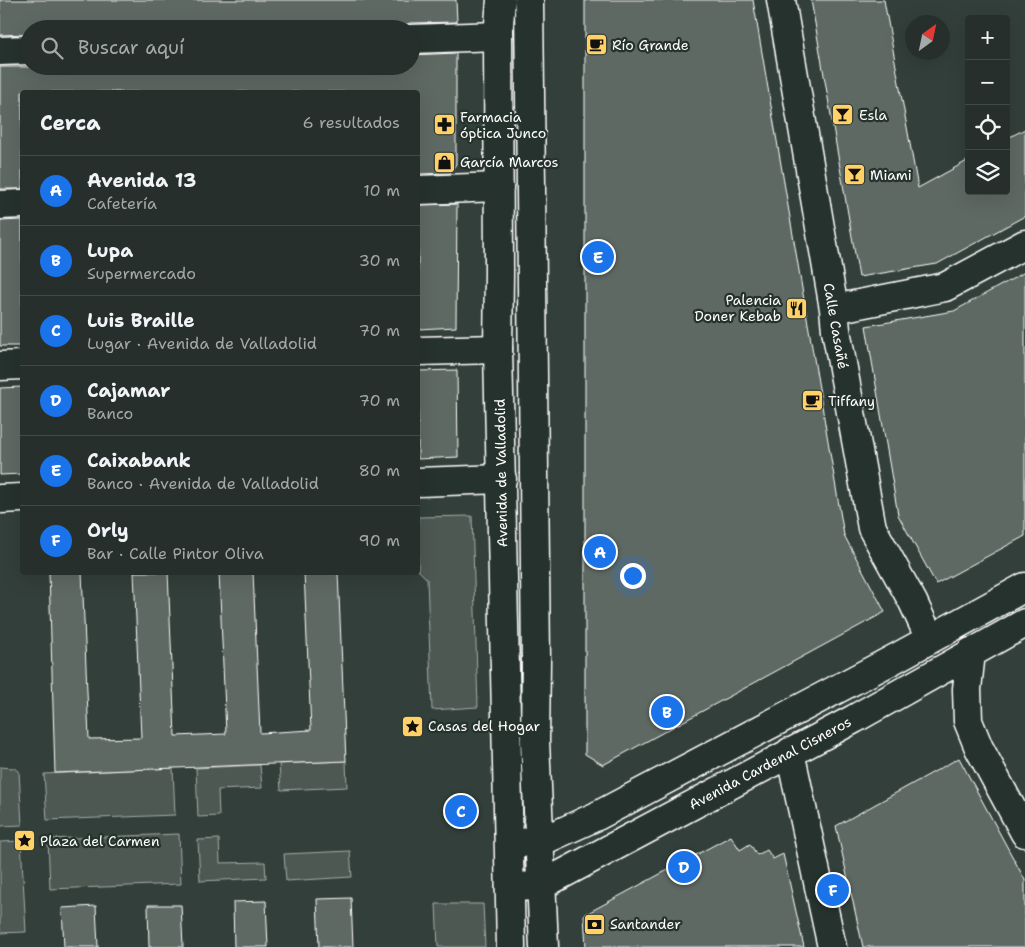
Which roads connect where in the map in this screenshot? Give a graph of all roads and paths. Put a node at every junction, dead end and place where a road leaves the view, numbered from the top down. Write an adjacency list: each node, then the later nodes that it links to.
1 (501, 0): 4 (street, Avenida de Valladolid)
2 (530, 0): 28 (street)
3 (781, 0): 13 (street, Calle Casañé)
4 (498, 36): 5 (street); 8 (street, Avenida de Valladolid)
5 (420, 39)
6 (20, 50): 7 (street)
7 (0, 51)
8 (499, 187): 9 (street); 14 (street, Avenida de Valladolid)
9 (420, 190)
10 (0, 204): 11 (street)
11 (20, 204)
12 (1025, 244): 13 (street)
13 (834, 309): 24 (street, Calle Casañé)
14 (498, 349): 15 (street); 18 (street, Avenida de Valladolid)
15 (420, 351)
16 (0, 366): 17 (street)
17 (20, 366)
18 (502, 479): 19 (street); 29 (street, Avenida de Valladolid)
19 (420, 482)
20 (20, 498): 21 (street)
21 (0, 499)
22 (1025, 587): 24 (street)
23 (1025, 623): 25 (street, Avenida Cardenal Cisneros)
24 (930, 639): 28 (street)
25 (971, 652): 26 (street, Avenida Cardenal Cisneros); 27 (street)
26 (790, 752): 30 (street, Avenida Cardenal Cisneros); 34 (street)
27 (1025, 832)
28 (540, 842): 29 (street); 30 (street)
29 (510, 844): 31 (street, Avenida de Valladolid)
30 (540, 886): 31 (street, Avenida Cardenal Cisneros); 33 (street)
31 (510, 887): 32 (street, Avenida de Valladolid)
32 (511, 947)
33 (544, 947)
34 (832, 947)

